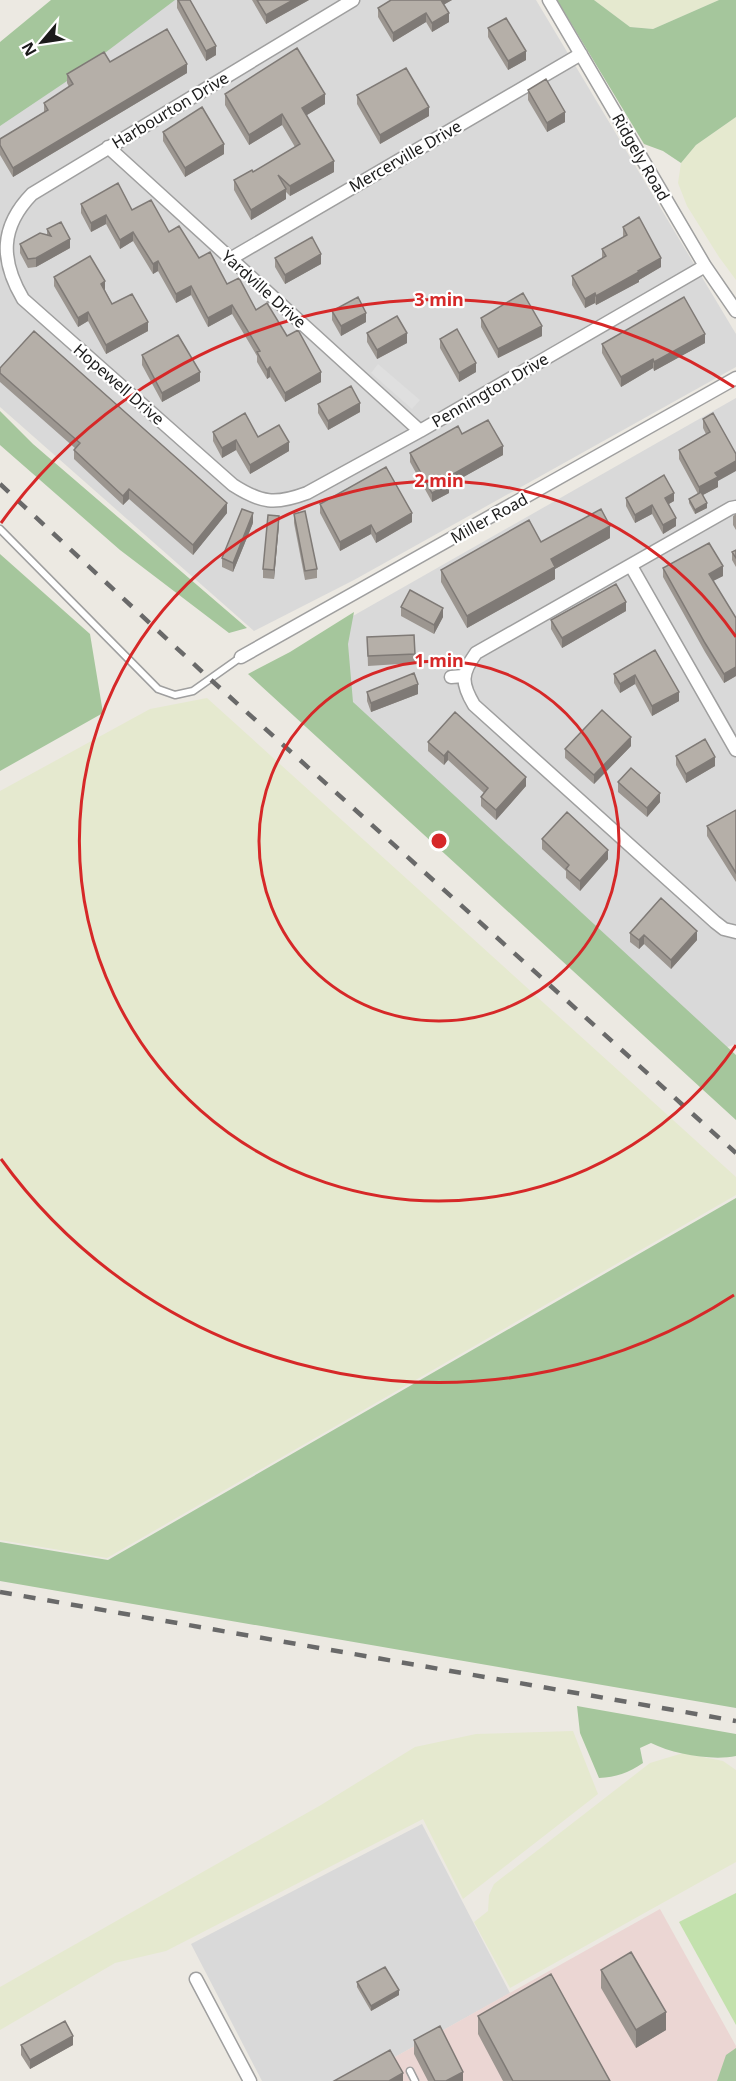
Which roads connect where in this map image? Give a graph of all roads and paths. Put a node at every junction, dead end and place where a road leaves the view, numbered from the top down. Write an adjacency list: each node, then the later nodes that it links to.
1 (353, 0): 4 (street, Harbourton Drive)
2 (549, 0): 3 (street, Ridgely Road)
3 (580, 54): 6 (street, Mercerville Drive); 7 (street, Ridgely Road)
4 (108, 147): 5 (street, Harbourton Drive); 6 (street, Yardville Drive)
5 (4, 237): 11 (street, Hopewell Drive)
6 (230, 259): 10 (street, Yardville Drive)
7 (705, 266): 8 (street, Ridgely Road); 10 (street, Pennington Drive)
8 (736, 311)
9 (736, 378): 15 (street, Miller Road)
10 (420, 430): 11 (street, Pennington Drive)
11 (271, 502)
12 (736, 507): 14 (street)
13 (0, 529): 15 (lane)
14 (631, 566): 16 (street); 17 (street)
15 (242, 657)
16 (736, 750)
17 (736, 932)
18 (196, 1979): 20 (street)
19 (410, 2071): 21 (lane)
20 (250, 2081)
21 (415, 2081)

